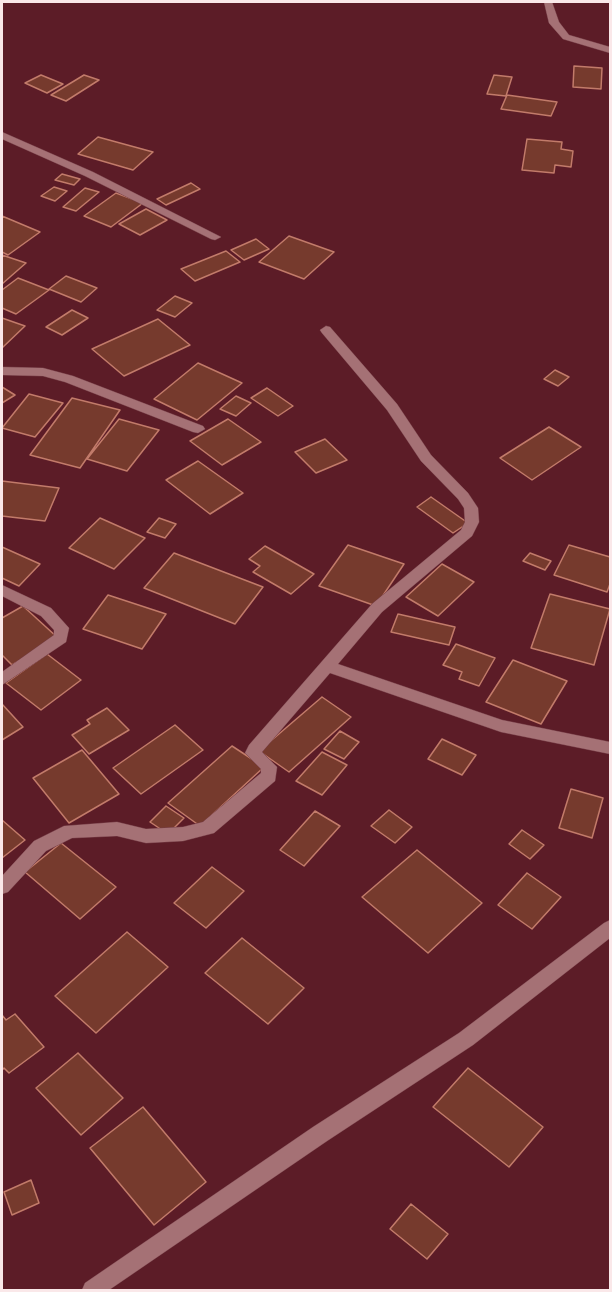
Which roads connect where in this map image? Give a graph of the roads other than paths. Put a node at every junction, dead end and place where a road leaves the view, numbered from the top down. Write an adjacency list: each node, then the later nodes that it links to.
1 (548, 2): 2 (street)
2 (610, 50)
3 (2, 135): 4 (street)
4 (215, 237)
5 (326, 330): 9 (street)
6 (2, 371): 7 (street)
7 (198, 429)
8 (2, 590): 10 (street)
9 (327, 666): 11 (street); 12 (street)
10 (2, 679)
11 (610, 748)
12 (2, 887)
13 (610, 928): 14 (street)
14 (92, 1290)

